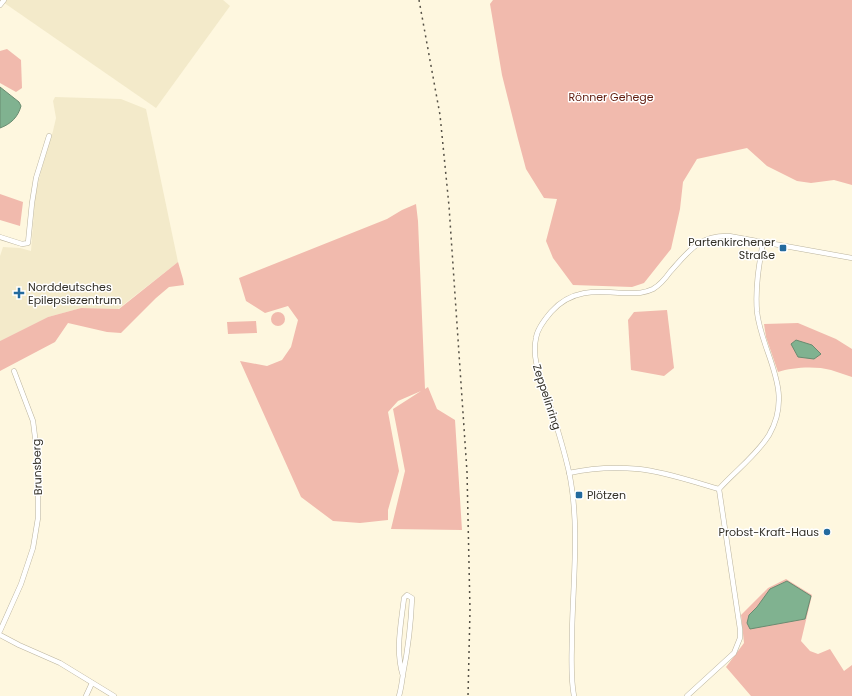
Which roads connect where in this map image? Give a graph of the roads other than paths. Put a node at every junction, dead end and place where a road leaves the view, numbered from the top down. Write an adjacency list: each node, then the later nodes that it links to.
1 (4, 0): 2 (street)
2 (0, 5)
3 (49, 136): 4 (street)
4 (0, 237)
5 (763, 242): 6 (street, Zeppelinring); 8 (street, Zeppelinring); 9 (street)
6 (852, 258)
7 (14, 371): 10 (street, Brunsberg)
8 (569, 473): 9 (street); 17 (street, Zeppelinring)
9 (720, 489): 18 (street)
10 (0, 631)
11 (0, 635): 13 (street)
12 (403, 676): 12 (street); 16 (street)
13 (92, 683): 14 (street); 15 (street)
14 (86, 696)
15 (114, 696)
16 (398, 696)
17 (574, 696)
18 (686, 696)

